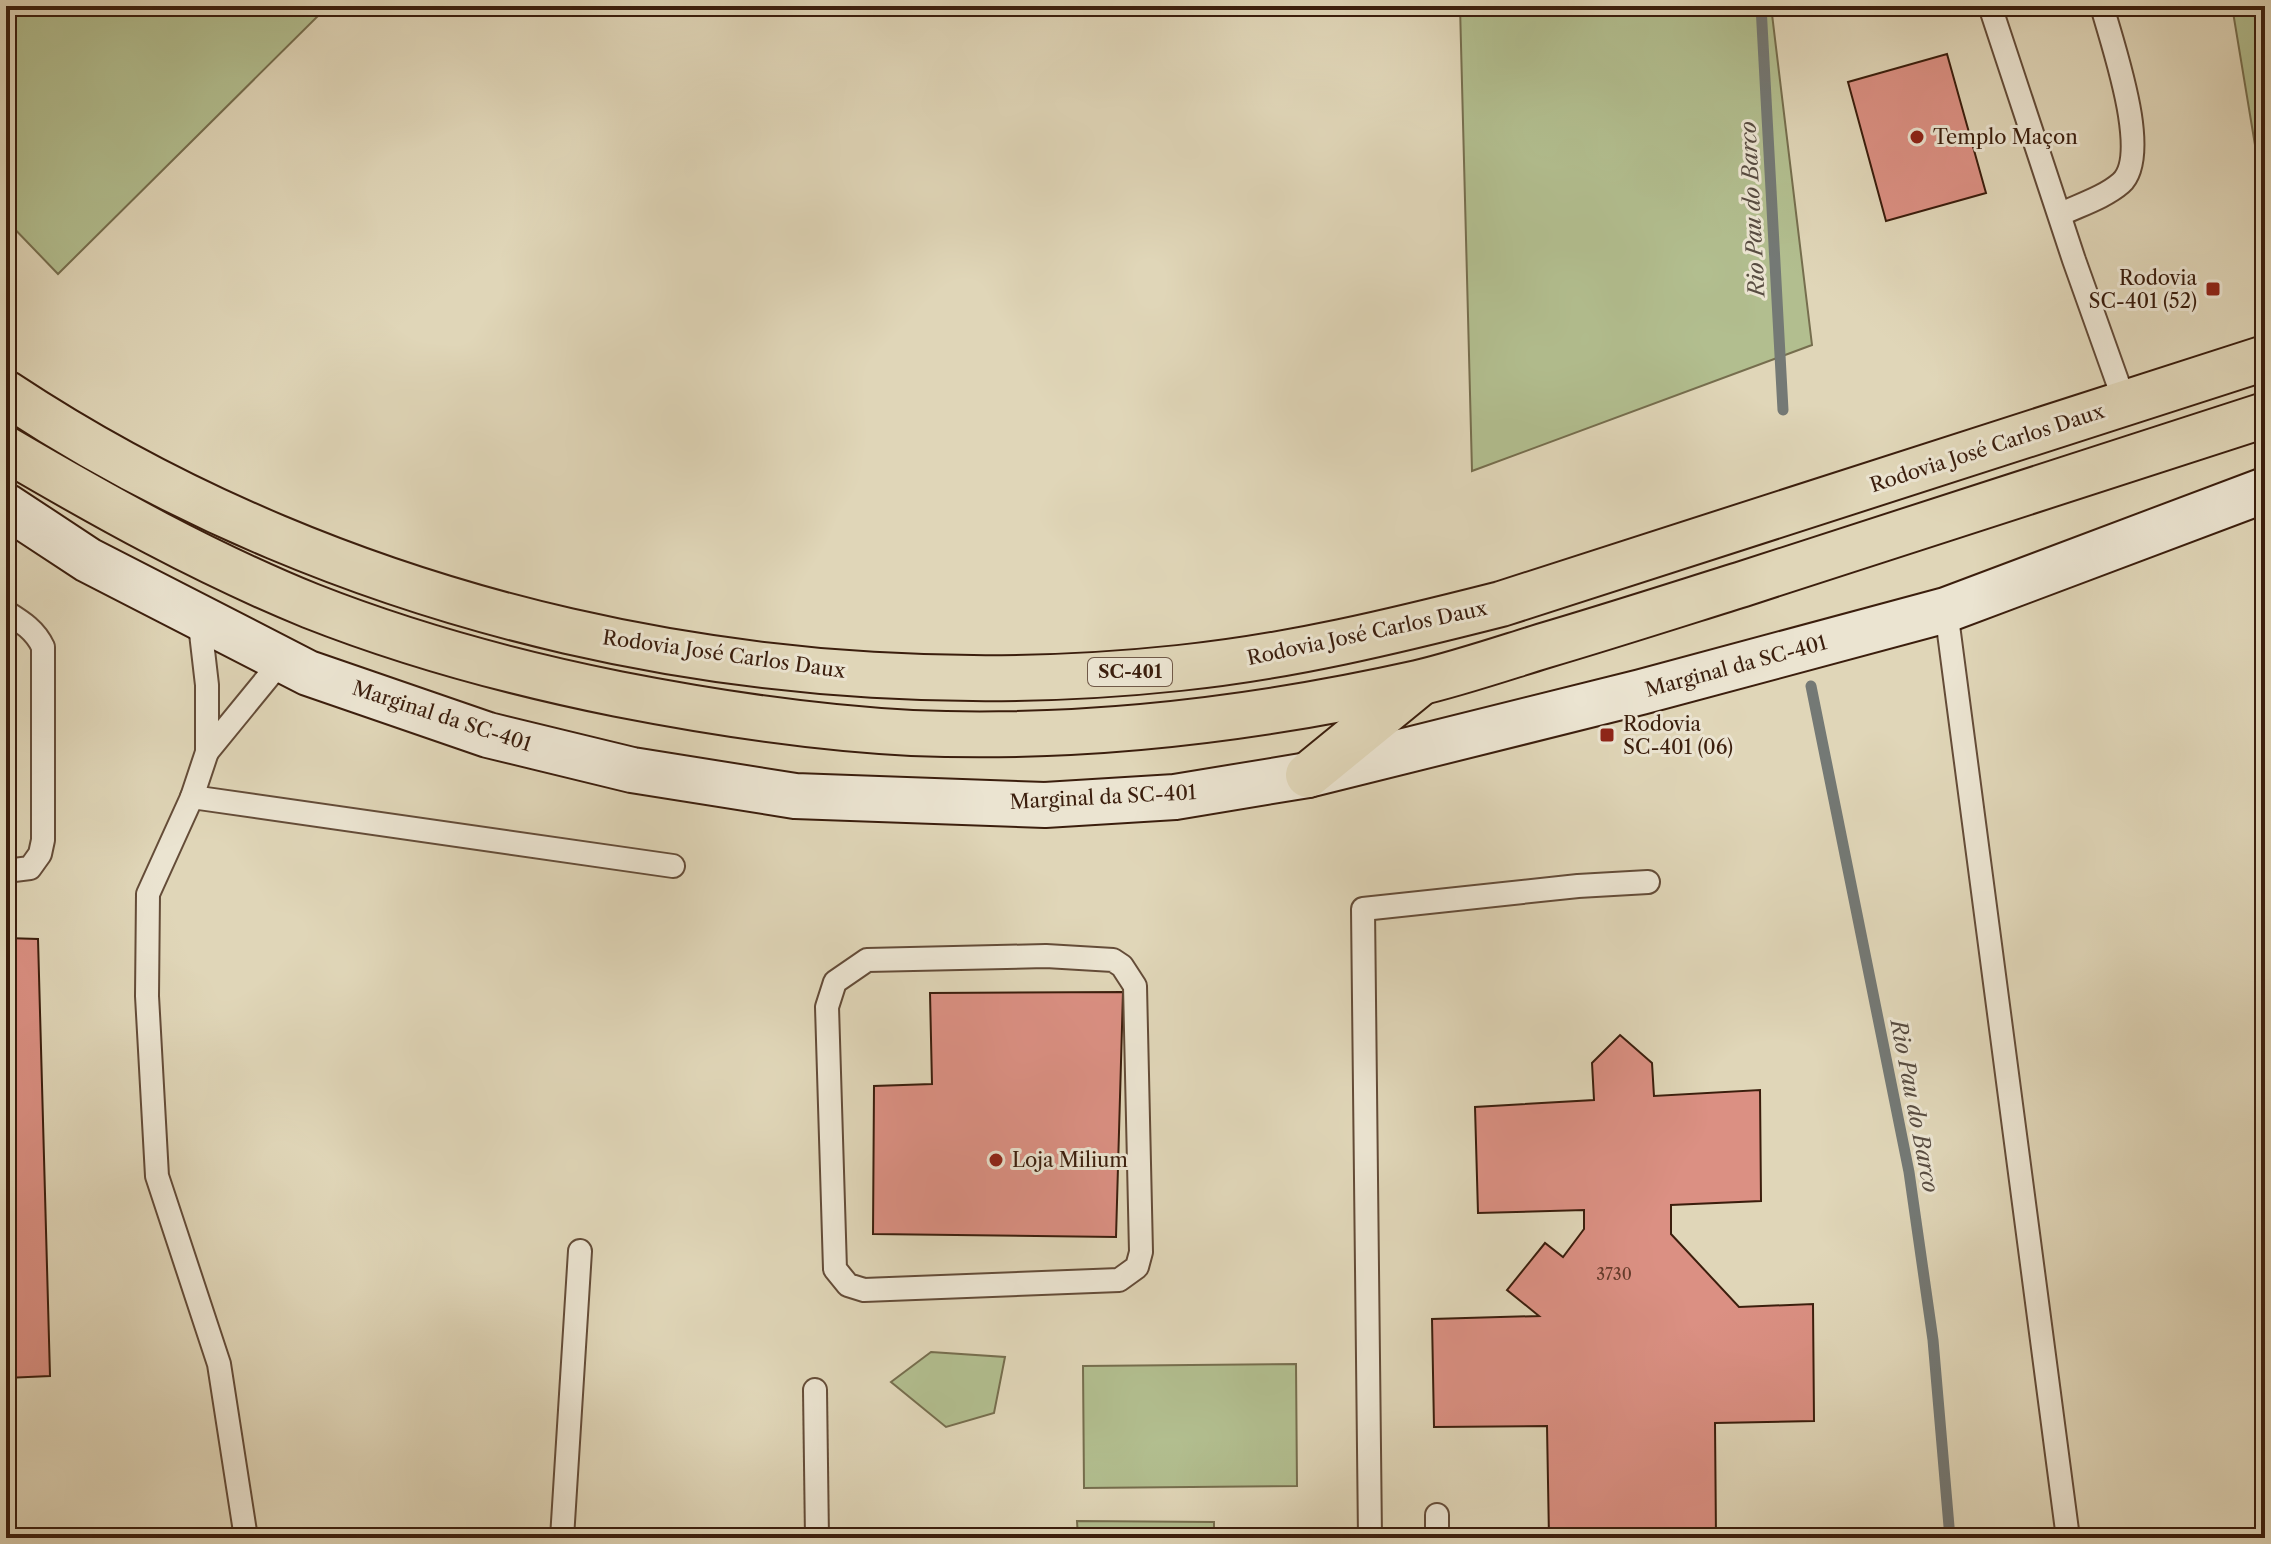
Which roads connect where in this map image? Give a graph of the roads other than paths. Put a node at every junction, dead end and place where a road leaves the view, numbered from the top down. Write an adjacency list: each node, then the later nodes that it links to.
1 (1990, 6): 3 (lane)
2 (2102, 6): 3 (lane)
3 (2061, 214): 6 (lane)
4 (2265, 358): 6 (highway, Rodovia José Carlos Daux / SC-401)
5 (6, 393): 6 (highway, Rodovia José Carlos Daux / SC-401)
6 (2125, 403)
7 (2265, 415): 15 (highway)
8 (6, 449): 15 (highway)
9 (2265, 490): 11 (main road, Marginal da SC-401)
10 (6, 506): 13 (main road, Marginal da SC-401)
11 (1946, 610): 17 (main road, Marginal da SC-401); 29 (lane)
12 (6, 612): 20 (lane)
13 (199, 616): 14 (main road, Marginal da SC-401); 16 (lane)
14 (283, 659): 16 (lane); 17 (main road, Marginal da SC-401)
15 (1423, 682): 17 (highway)
16 (207, 752): 18 (lane)
17 (1308, 775)
18 (192, 797): 19 (lane); 25 (lane)
19 (673, 866)
20 (6, 871)
21 (1648, 882): 28 (lane)
22 (1113, 960): 22 (lane)
23 (580, 1251): 26 (lane)
24 (815, 1390): 27 (lane)
25 (246, 1538)
26 (562, 1538)
27 (817, 1538)
28 (1370, 1538)
29 (2068, 1538)

